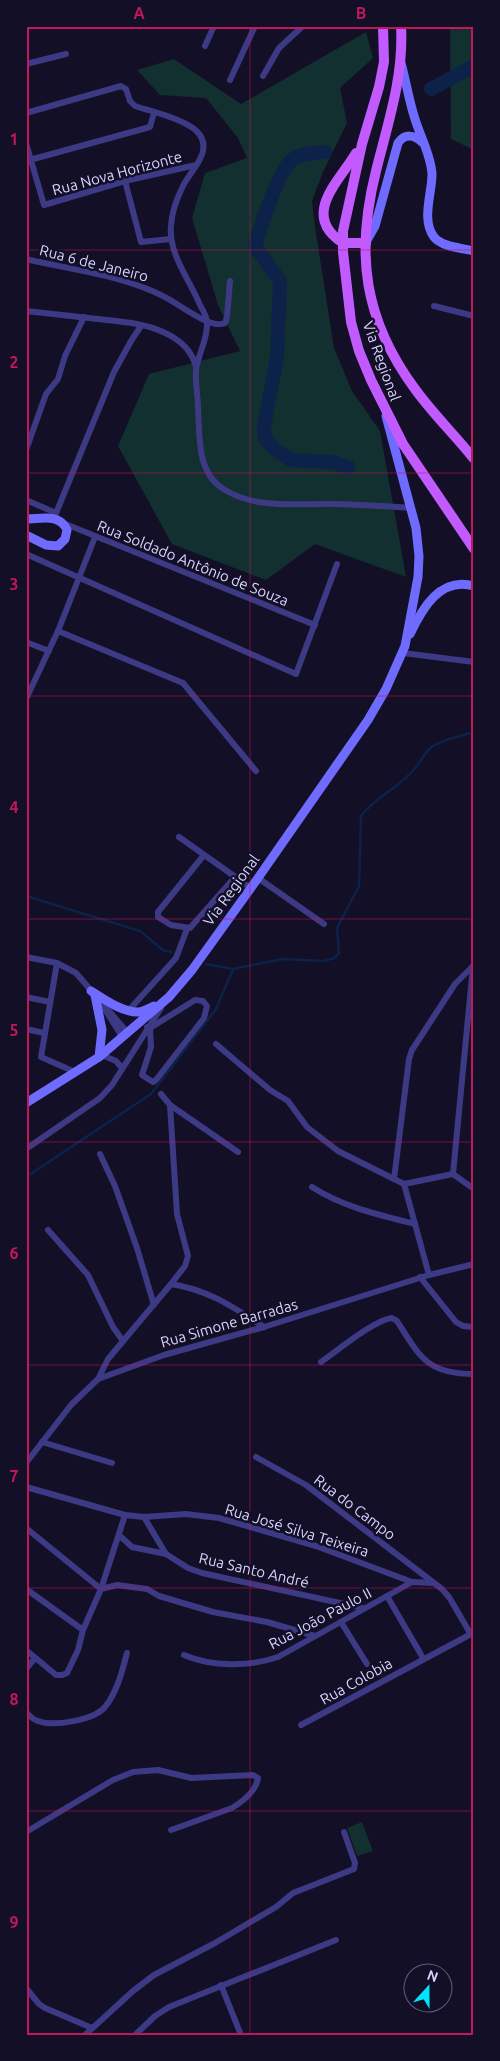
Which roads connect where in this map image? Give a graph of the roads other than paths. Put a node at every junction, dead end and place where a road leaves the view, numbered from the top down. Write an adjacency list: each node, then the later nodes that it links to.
1 (214, 26): 6 (street)
2 (255, 26): 11 (street)
3 (303, 26): 10 (street)
4 (384, 26): 16 (main road, Via Regional)
5 (401, 26): 8 (main road)
6 (205, 46)
7 (66, 54): 9 (street)
8 (401, 63): 14 (main road); 21 (main road)
9 (26, 64)
10 (264, 76)
11 (230, 80)
12 (26, 113): 13 (street)
13 (154, 113): 17 (street); 18 (street)
14 (423, 142): 21 (main road); 23 (main road)
15 (26, 143): 17 (street)
16 (362, 144): 22 (main road, Via Regional); 22 (main road)
17 (29, 160): 19 (street, Rua Nova Horizonte)
18 (196, 165): 19 (street, Rua Nova Horizonte); 20 (street)
19 (125, 181): 20 (street)
20 (171, 239): 30 (street)
21 (366, 242): 22 (main road); 35 (main road)
22 (343, 243): 33 (main road, Via Regional)
23 (474, 251)
24 (26, 259): 30 (street, Rua 6 de Janeiro)
25 (230, 281): 30 (street)
26 (434, 306): 28 (street)
27 (26, 311): 29 (street)
28 (474, 316)
29 (84, 317): 31 (street); 34 (street)
30 (207, 322): 32 (street)
31 (142, 326): 32 (street); 38 (street)
32 (196, 370): 37 (street)
33 (380, 398): 37 (main road, Via Regional); 42 (main road)
34 (26, 450)
35 (474, 459)
36 (26, 500): 38 (street, Rua Soldado Antônio de Souza)
37 (411, 508): 50 (main road, Via Regional)
38 (58, 518): 39 (main road); 40 (main road); 41 (street, Rua Soldado Antônio de Souza)
39 (26, 520)
40 (26, 535)
41 (95, 536): 45 (street); 47 (street, Rua Soldado Antônio de Souza)
42 (474, 549)
43 (26, 554): 45 (street)
44 (337, 564): 47 (street)
45 (78, 578): 47 (street); 48 (street)
46 (474, 586): 50 (main road, Via Regional)
47 (315, 626)
48 (58, 631): 51 (street); 54 (street)
49 (26, 642): 51 (street)
50 (404, 649): 52 (street); 58 (main road, Via Regional)
51 (49, 651): 53 (street)
52 (474, 662)
53 (26, 699)
54 (256, 771)
55 (180, 837): 56 (street)
56 (204, 855): 57 (street); 61 (street)
57 (236, 877): 59 (street); 61 (street)
58 (258, 878): 59 (main road, Via Regional); 60 (street)
59 (251, 888): 67 (main road, Via Regional)
60 (324, 924)
61 (187, 929): 69 (street)
62 (26, 957): 63 (street)
63 (57, 963): 65 (street); 68 (street)
64 (473, 965): 84 (street); 85 (street)
65 (93, 993): 69 (main road); 73 (street); 75 (main road)
66 (26, 997): 68 (street)
67 (166, 999): 69 (main road); 70 (street); 73 (main road, Via Regional)
68 (50, 1002): 72 (street)
69 (129, 1010)
70 (148, 1028): 70 (street); 76 (street)
71 (26, 1029): 72 (street)
72 (44, 1033): 77 (street)
73 (125, 1036): 75 (main road, Via Regional)
74 (216, 1044): 85 (street)
75 (100, 1056): 76 (street); 77 (main road, Via Regional)
76 (122, 1068): 81 (street)
77 (75, 1072): 79 (main road, Via Regional)
78 (161, 1094): 80 (street)
79 (26, 1103)
80 (170, 1105): 82 (street); 94 (street)
81 (26, 1150)
82 (238, 1152)
83 (100, 1154): 95 (street)
84 (453, 1174): 86 (street); 88 (street)
85 (394, 1179): 86 (street)
86 (404, 1184): 89 (street)
87 (312, 1187): 89 (street)
88 (474, 1189)
89 (415, 1224): 92 (street)
90 (48, 1230): 98 (street)
91 (474, 1264): 92 (street, Rua Simone Barradas)
92 (429, 1275): 93 (street, Rua Simone Barradas)
93 (420, 1278): 96 (street, Rua Simone Barradas); 97 (street)
94 (171, 1284): 95 (street); 96 (street)
95 (154, 1305): 98 (street)
96 (264, 1327): 101 (street, Rua Simone Barradas)
97 (474, 1328)
98 (123, 1341): 101 (street)
99 (321, 1362): 100 (street)
100 (474, 1374)
101 (98, 1379): 102 (street, Rua Simone Barradas)
102 (42, 1442): 104 (street, Rua Simone Barradas); 105 (street)
103 (256, 1457): 113 (street, Rua do Campo)
104 (26, 1463)
105 (112, 1463)
106 (26, 1487): 107 (street, Rua José Silva Teixeira)
107 (125, 1515): 108 (street, Rua José Silva Teixeira); 110 (street)
108 (144, 1517): 111 (street); 112 (street, Rua José Silva Teixeira)
109 (26, 1528): 115 (street)
110 (119, 1535): 111 (street, Rua Santo André); 115 (street)
111 (166, 1554): 117 (street, Rua Santo André)
112 (412, 1582): 113 (street); 116 (street, Rua João Paulo II)
113 (434, 1583): 120 (street, Rua do Campo)
114 (26, 1589): 119 (street)
115 (101, 1589): 119 (street); 121 (street)
116 (386, 1596): 117 (street, Rua João Paulo II); 126 (street)
117 (363, 1608): 118 (street, Rua João Paulo II)
118 (341, 1622): 121 (street, Rua João Paulo II); 127 (street)
119 (83, 1630): 125 (street)
120 (472, 1633): 126 (street, Rua Colobia)
121 (315, 1636): 124 (street, Rua João Paulo II)
122 (26, 1650): 125 (street)
123 (127, 1653): 129 (street)
124 (184, 1656)
125 (35, 1658): 128 (street)
126 (423, 1658): 130 (street, Rua Colobia)
127 (367, 1664)
128 (26, 1669)
129 (26, 1712)
130 (301, 1725)
131 (171, 1830): 132 (street)
132 (26, 1832)
133 (344, 1832): 137 (street)
134 (336, 1940): 135 (street)
135 (221, 1986): 139 (street); 140 (street)
136 (26, 1988): 137 (street)
137 (92, 2028): 138 (street)
138 (85, 2035)
139 (135, 2035)
140 (241, 2035)

